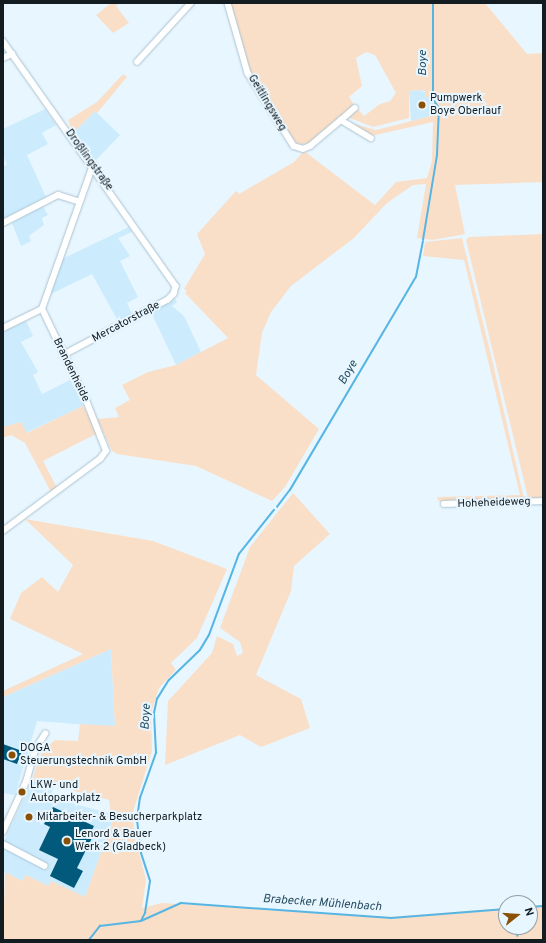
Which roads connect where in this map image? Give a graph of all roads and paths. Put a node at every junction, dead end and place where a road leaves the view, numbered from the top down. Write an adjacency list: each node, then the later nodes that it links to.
1 (191, 3): 6 (street)
2 (228, 3): 8 (street, Geitlingsweg)
3 (3, 41): 4 (street, Droßlingstraße)
4 (12, 54): 5 (street); 10 (street, Droßlingstraße)
5 (3, 58)
6 (137, 62)
7 (354, 108): 8 (street, Geitlingsweg)
8 (341, 120): 9 (street)
9 (371, 138)
10 (93, 166): 11 (street); 13 (street, Droßlingstraße)
11 (78, 201): 12 (street); 14 (street)
12 (3, 223)
13 (174, 280): 16 (street, Mercatorstraße)
14 (42, 309): 15 (street); 16 (street, Brandenheide)
15 (3, 328)
16 (64, 355): 19 (street, Brandenheide)
17 (543, 501): 18 (street, Hoheheideweg)
18 (444, 504)
19 (3, 531)
20 (45, 734): 21 (street)
21 (3, 832)
22 (3, 844): 23 (street)
23 (45, 866)

